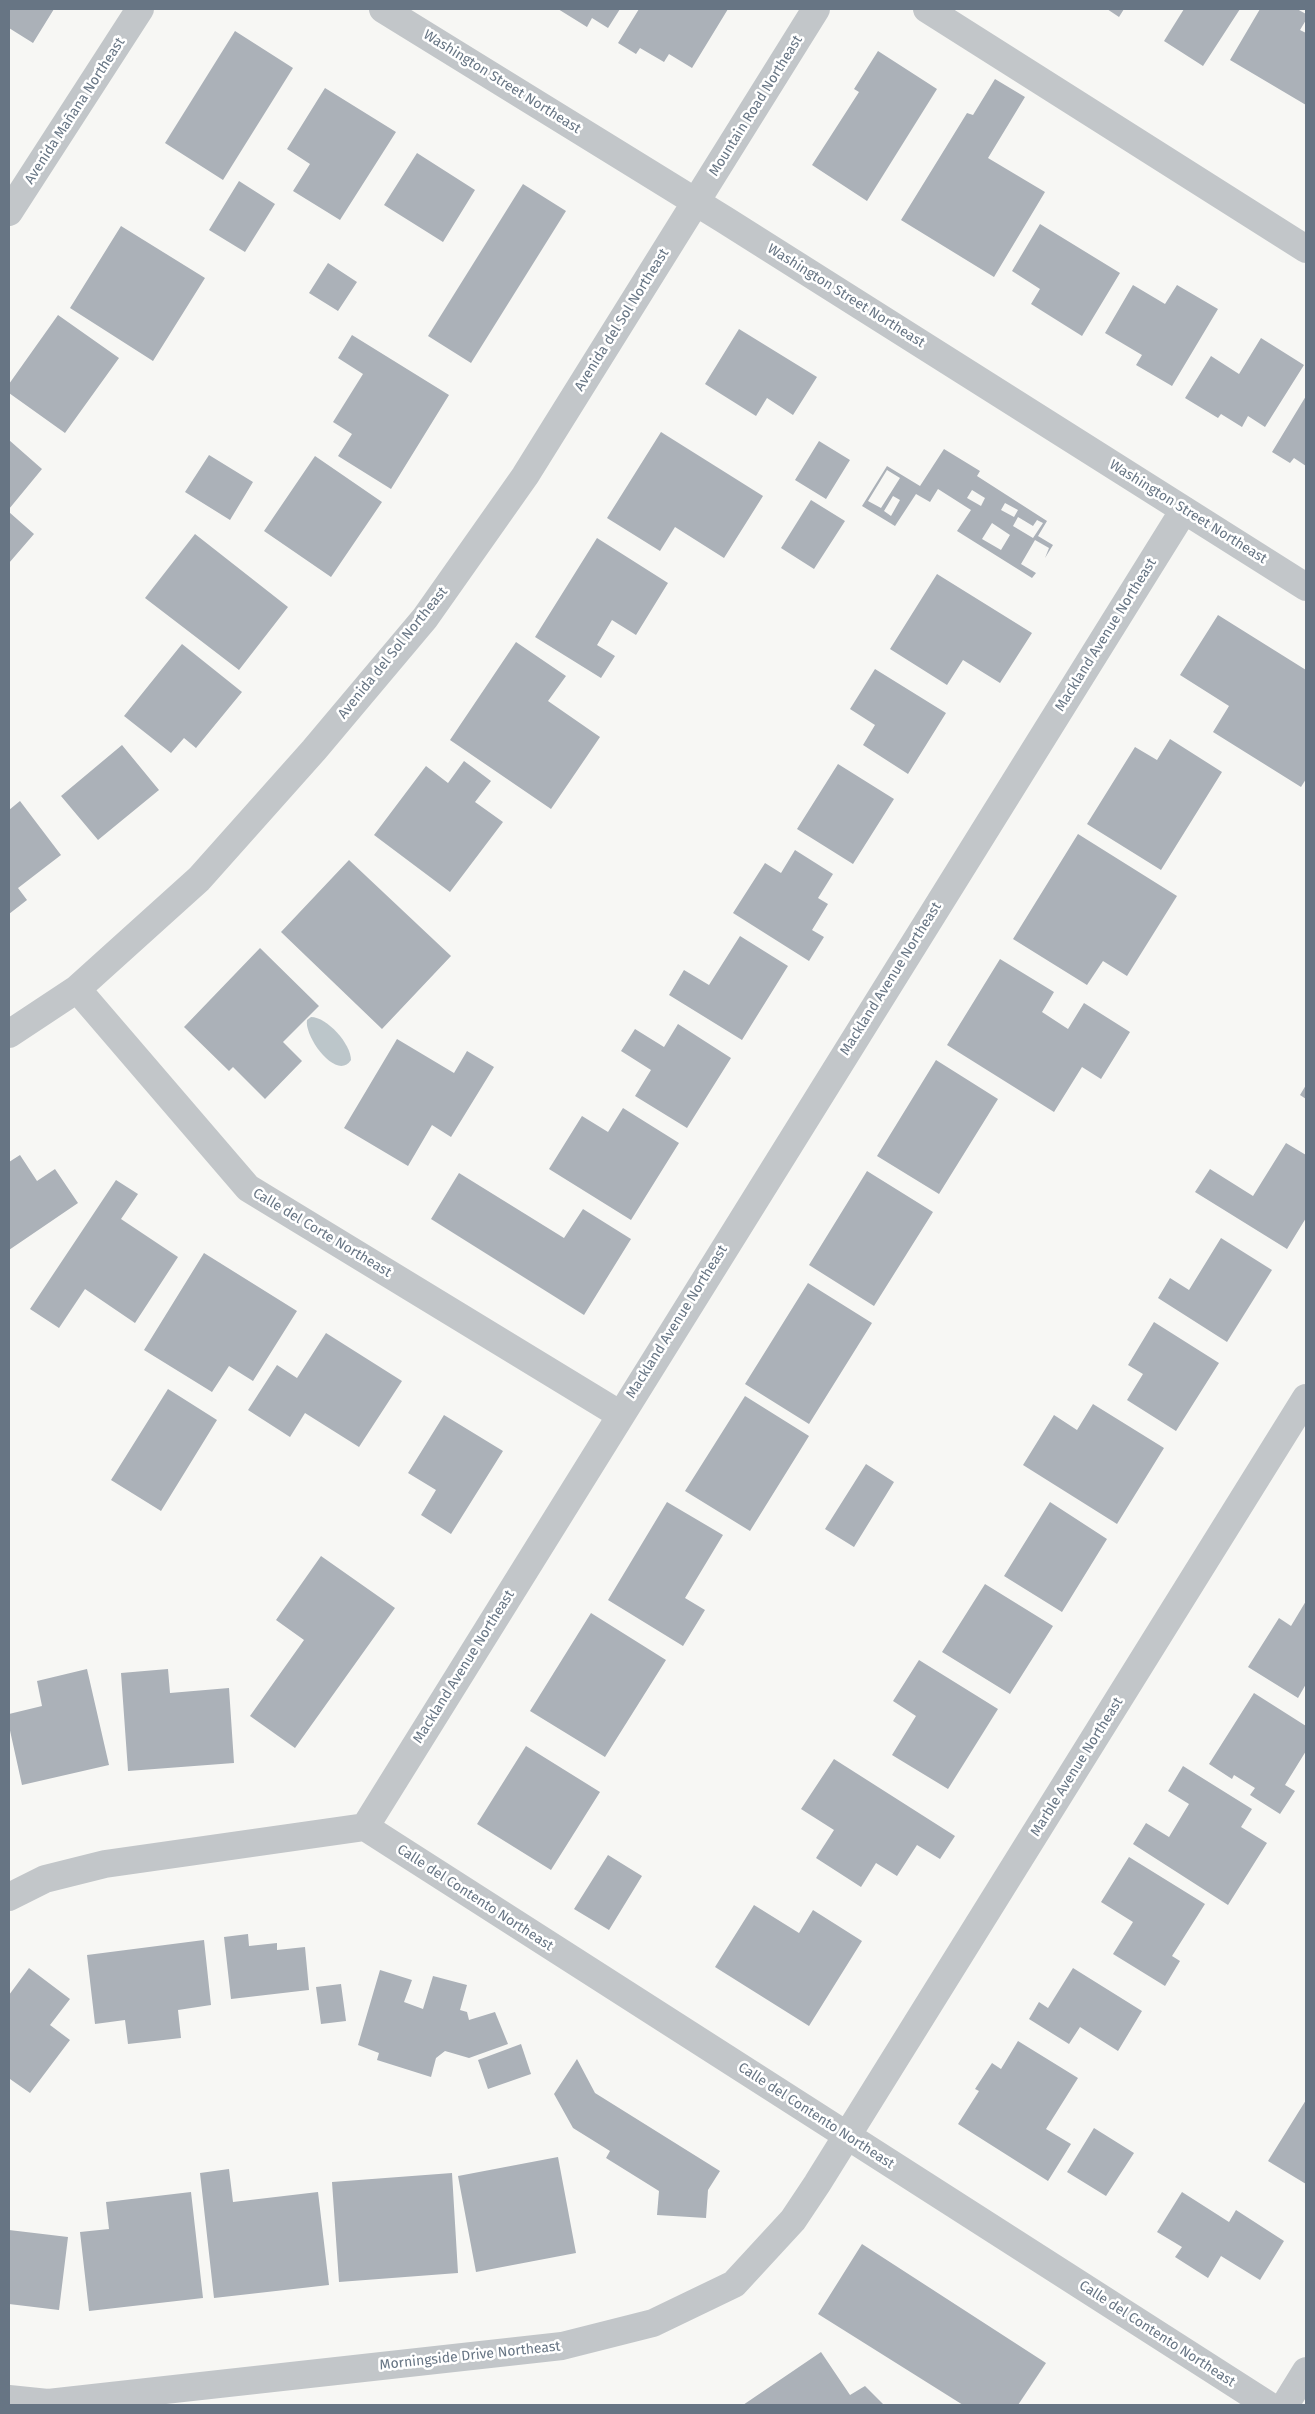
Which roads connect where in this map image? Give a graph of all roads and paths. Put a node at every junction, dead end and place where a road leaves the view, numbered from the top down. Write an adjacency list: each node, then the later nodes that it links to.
1 (140, 9): 6 (street, Avenida Mañana Northeast)
2 (383, 9): 5 (street, Washington Street Northeast)
3 (816, 9): 5 (street, Mountain Road Northeast)
4 (927, 9): 7 (street)
5 (695, 202): 8 (street, Washington Street Northeast); 10 (street, Avenida del Sol Northeast)
6 (9, 212)
7 (1306, 249)
8 (1184, 510): 9 (street, Washington Street Northeast); 13 (street, Mackland Avenue Northeast)
9 (1306, 586)
10 (77, 989): 11 (street, Avenida del Sol Northeast); 13 (street, Calle del Corte Northeast)
11 (9, 1034)
12 (1306, 1398): 16 (street, Marble Avenue Northeast)
13 (619, 1414): 14 (street, Mackland Avenue Northeast)
14 (365, 1827): 15 (street); 16 (street, Calle del Contento Northeast)
15 (9, 1897)
16 (848, 2136): 18 (street, Morningside Drive Northeast); 19 (street, Calle del Contento Northeast)
17 (1306, 2371): 20 (street)
18 (9, 2399)
19 (1268, 2405)
20 (1285, 2405)

